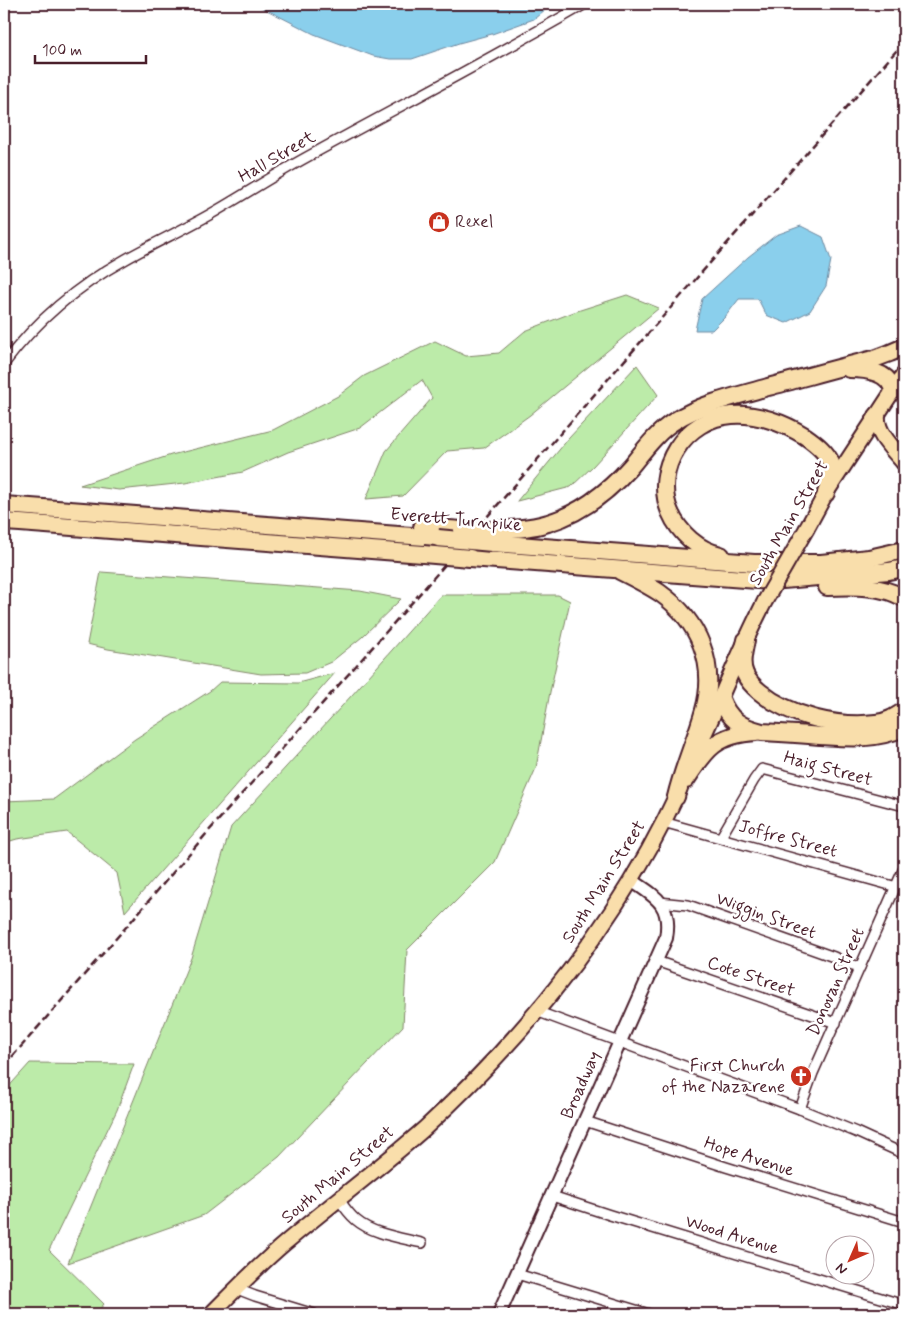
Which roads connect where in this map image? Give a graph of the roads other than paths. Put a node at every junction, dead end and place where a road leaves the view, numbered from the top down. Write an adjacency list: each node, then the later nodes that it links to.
1 (585, 4): 3 (street, Hall Street)
2 (904, 347): 4 (highway)
3 (4, 362)
4 (832, 370): 6 (highway); 13 (highway)
5 (904, 374): 6 (main road, South Main Street)
6 (893, 391): 7 (main road, South Main Street)
7 (877, 416): 8 (highway); 9 (main road, South Main Street)
8 (904, 462)
9 (826, 493): 15 (highway); 20 (main road, South Main Street, bridge)
10 (4, 506): 11 (highway, Everett Turnpike)
11 (175, 518): 13 (highway, Everett Turnpike, bridge); 13 (highway, bridge)
12 (4, 522): 16 (highway, Everett Turnpike, bridge)
13 (492, 536): 15 (highway, Everett Turnpike)
14 (904, 550): 15 (highway, Everett Turnpike)
15 (785, 564)
16 (614, 568): 18 (highway, Everett Turnpike); 25 (highway)
17 (904, 568): 18 (highway, Everett Turnpike)
18 (771, 581): 19 (highway)
19 (904, 598)
20 (746, 640): 21 (main road, South Main Street); 22 (highway)
21 (721, 699): 24 (highway); 25 (main road, South Main Street)
22 (904, 711)
23 (904, 728): 24 (highway)
24 (762, 732): 25 (highway)
25 (676, 797): 27 (main road, South Main Street)
26 (904, 806): 28 (street, Haig Street)
27 (663, 822): 28 (street, Joffre Street); 30 (main road, South Main Street)
28 (721, 837): 31 (street, Joffre Street)
29 (904, 868): 31 (street, Donovan Street)
30 (631, 880): 32 (street); 35 (main road, South Main Street)
31 (900, 887): 34 (street, Donovan Street)
32 (659, 902): 33 (street, Broadway); 34 (street, Wiggin Street)
33 (656, 961): 36 (street, Cote Street); 37 (street, Broadway)
34 (860, 967): 36 (street, Donovan Street)
35 (536, 1011): 37 (street); 42 (main road, South Main Street)
36 (836, 1023): 38 (street, Donovan Street)
37 (619, 1043): 38 (street); 39 (street, Broadway)
38 (800, 1110): 40 (street)
39 (585, 1121): 41 (street, Broadway); 43 (street, Hope Avenue)
40 (903, 1150)
41 (552, 1196): 45 (street, Broadway); 47 (street, Wood Avenue)
42 (339, 1199): 44 (street); 46 (main road, South Main Street)
43 (904, 1222)
44 (422, 1243)
45 (517, 1274): 50 (street, Broadway); 51 (street)
46 (237, 1289): 48 (main road, South Main Street); 49 (street)
47 (904, 1305)
48 (211, 1314)
49 (314, 1314)
50 (499, 1314)
51 (649, 1314)

